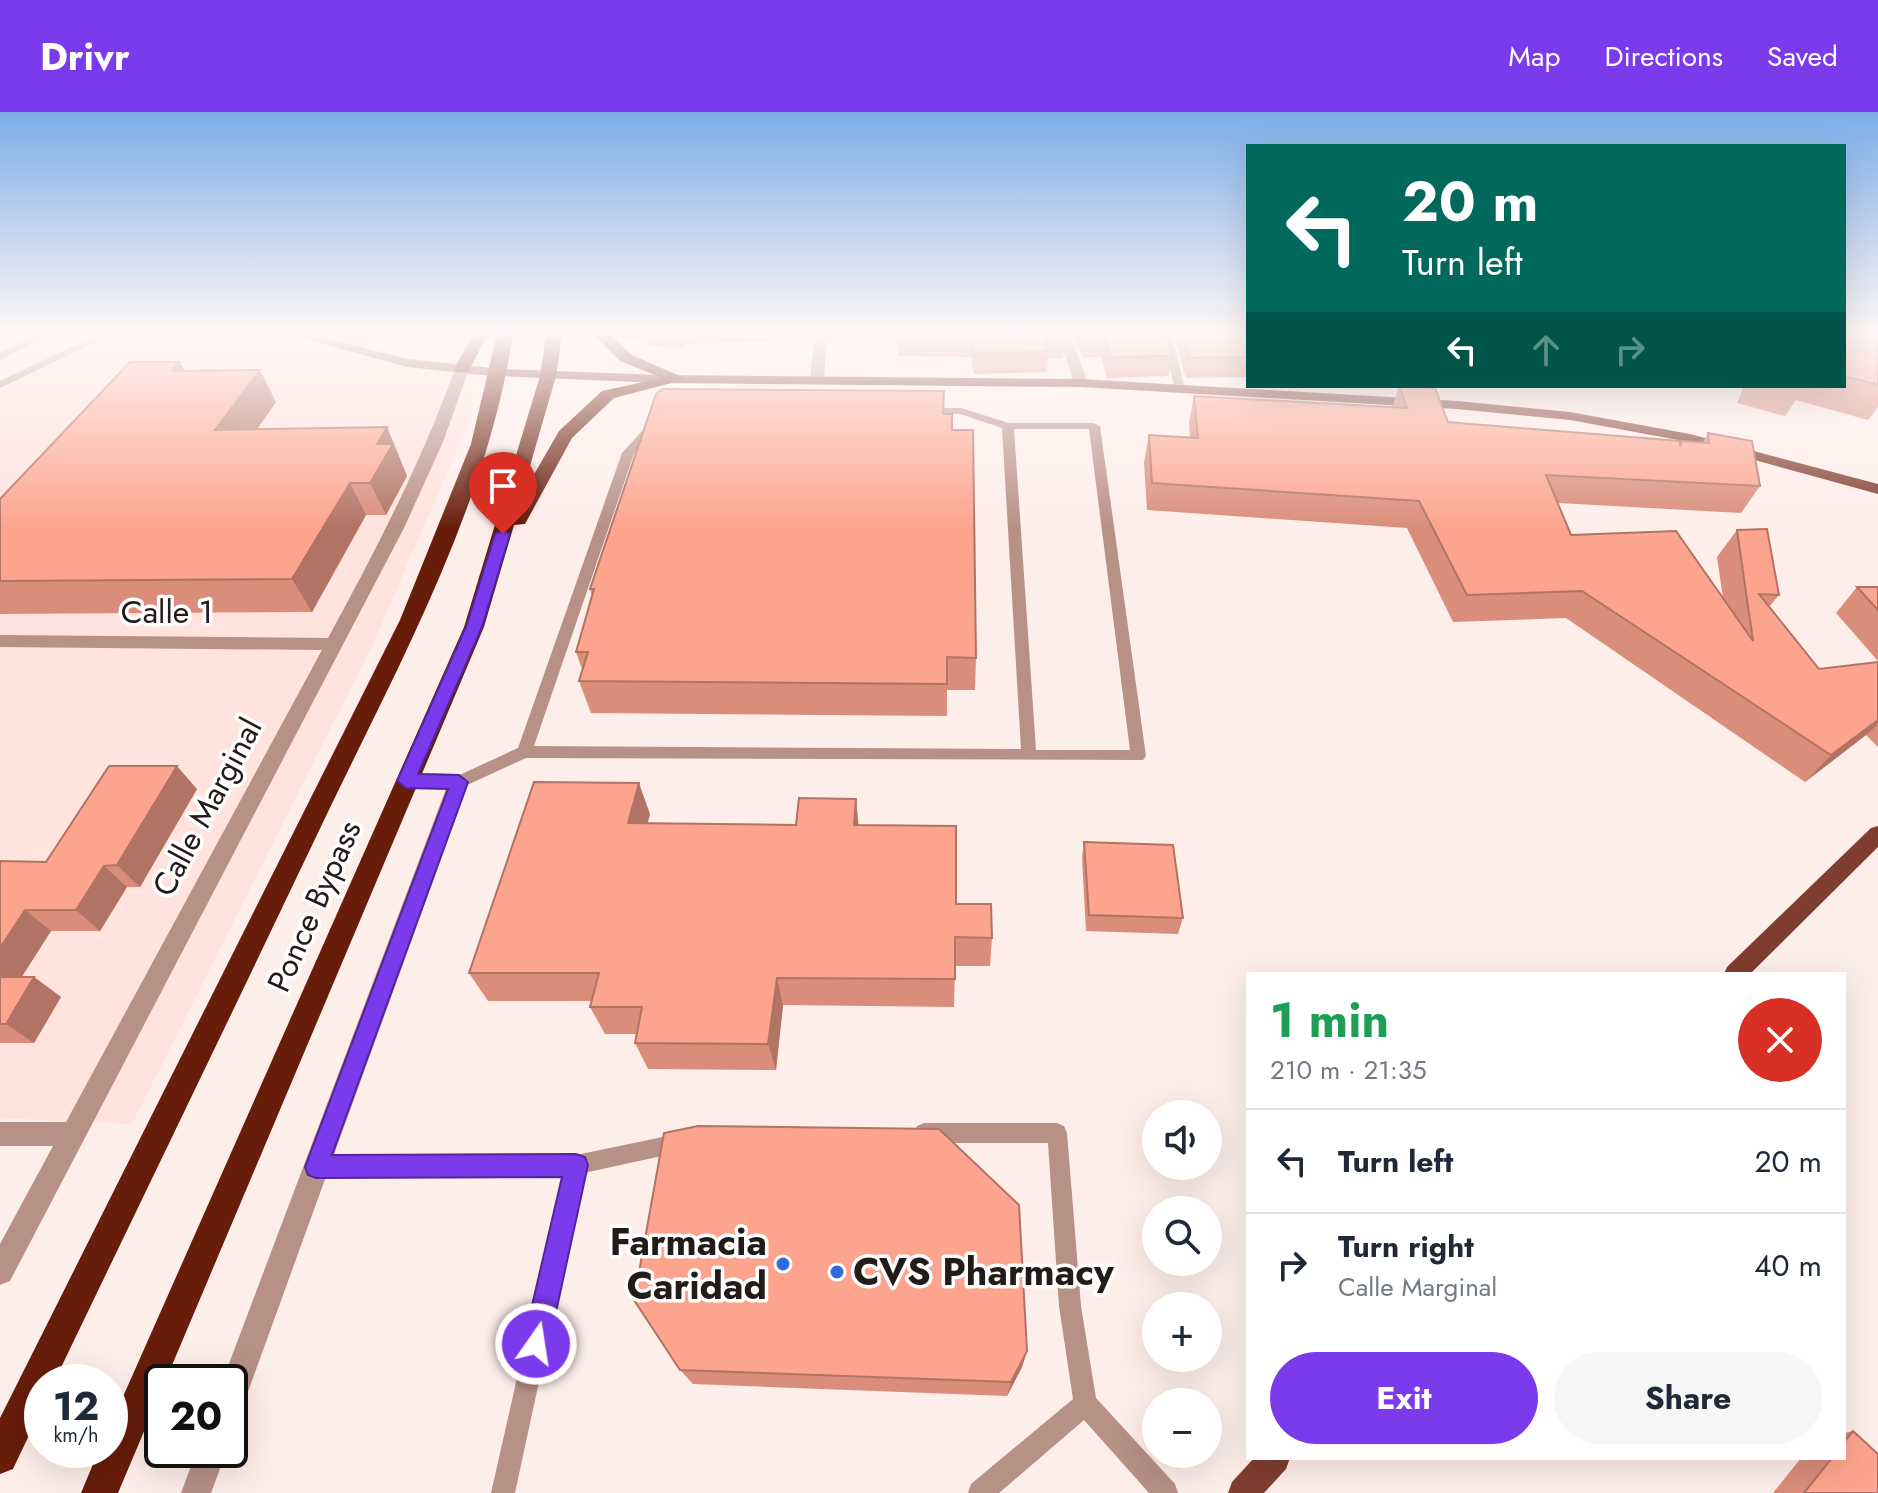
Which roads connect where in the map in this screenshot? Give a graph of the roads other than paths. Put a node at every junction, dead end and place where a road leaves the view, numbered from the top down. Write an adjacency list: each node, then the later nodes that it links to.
1 (452, 398): 12 (street, Calle Marginal)
2 (492, 398): 28 (highway, Ponce Bypass)
3 (542, 398): 10 (highway, Ponce Bypass)
4 (603, 398): 10 (highway)
5 (1336, 398): 9 (main road)
6 (917, 411): 8 (lane)
7 (663, 415): 13 (lane)
8 (1008, 426): 14 (lane); 14 (lane)
9 (1878, 489)
10 (494, 563): 15 (highway, Ponce Bypass)
11 (0, 641): 12 (street, Calle 1)
12 (334, 644): 21 (street, Calle Marginal)
13 (524, 752): 14 (lane); 16 (lane)
14 (1029, 755)
15 (406, 781): 16 (street); 31 (highway, Ponce Bypass)
16 (459, 782): 24 (street)
17 (1878, 834): 18 (main road)
18 (1737, 972)
19 (900, 1133): 27 (lane)
20 (0, 1134): 21 (street)
21 (73, 1134): 25 (street, Calle Marginal)
22 (697, 1140): 23 (lane)
23 (576, 1165): 24 (lane); 33 (lane)
24 (316, 1167): 26 (street)
25 (0, 1271)
26 (243, 1364)
27 (1085, 1404): 34 (lane); 35 (lane)
28 (0, 1456)
29 (1273, 1460): 36 (main road)
30 (205, 1468): 32 (street)
31 (99, 1493)
32 (196, 1493)
33 (503, 1493)
34 (980, 1493)
35 (1166, 1493)
36 (1243, 1493)

